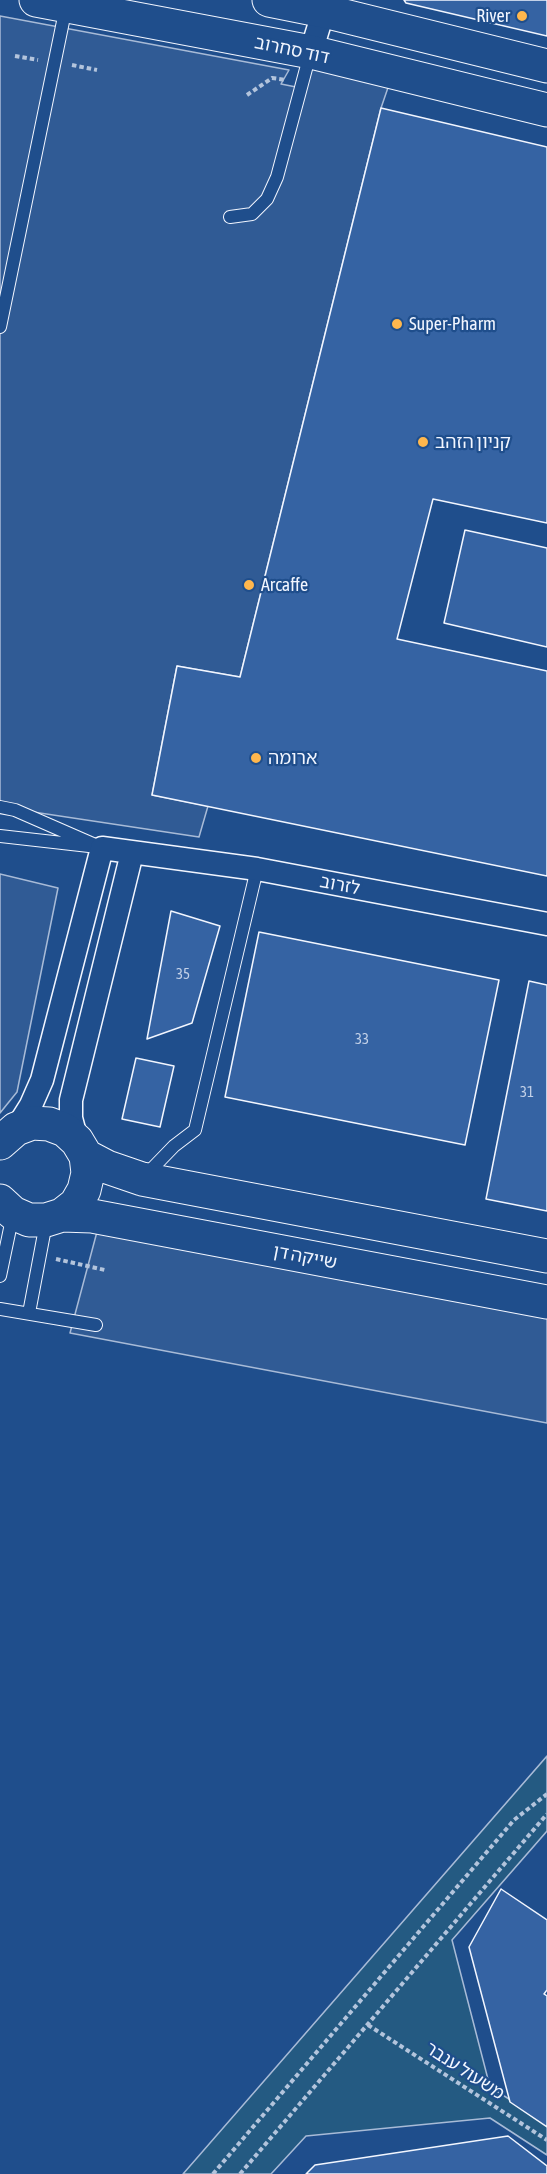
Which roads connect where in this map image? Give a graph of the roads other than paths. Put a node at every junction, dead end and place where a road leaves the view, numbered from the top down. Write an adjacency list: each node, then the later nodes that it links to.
1 (270, 0): 3 (street)
2 (51, 3): 5 (street, דוד סחרוב); 8 (lane)
3 (326, 5): 4 (street); 5 (street)
4 (547, 66)
5 (306, 68): 6 (street, דוד סחרוב); 7 (lane)
6 (547, 110)
7 (230, 217)
8 (0, 327)
9 (0, 807): 11 (lane)
10 (0, 836): 11 (lane)
11 (102, 848): 12 (street, לזרוב); 15 (street)
12 (132, 853): 13 (street, לזרוב); 16 (street)
13 (256, 869): 14 (street, לזרוב); 17 (lane)
14 (547, 924)
15 (4, 1138): 16 (street)
16 (81, 1149): 17 (street); 19 (street)
17 (142, 1179): 20 (street)
18 (3, 1204): 19 (street, שייקה דן); 21 (lane)
19 (54, 1217): 22 (street, שייקה דן); 24 (lane)
20 (547, 1256)
21 (0, 1276)
22 (547, 1302)
23 (0, 1309): 24 (lane)
24 (29, 1313): 25 (lane)
25 (96, 1325)

